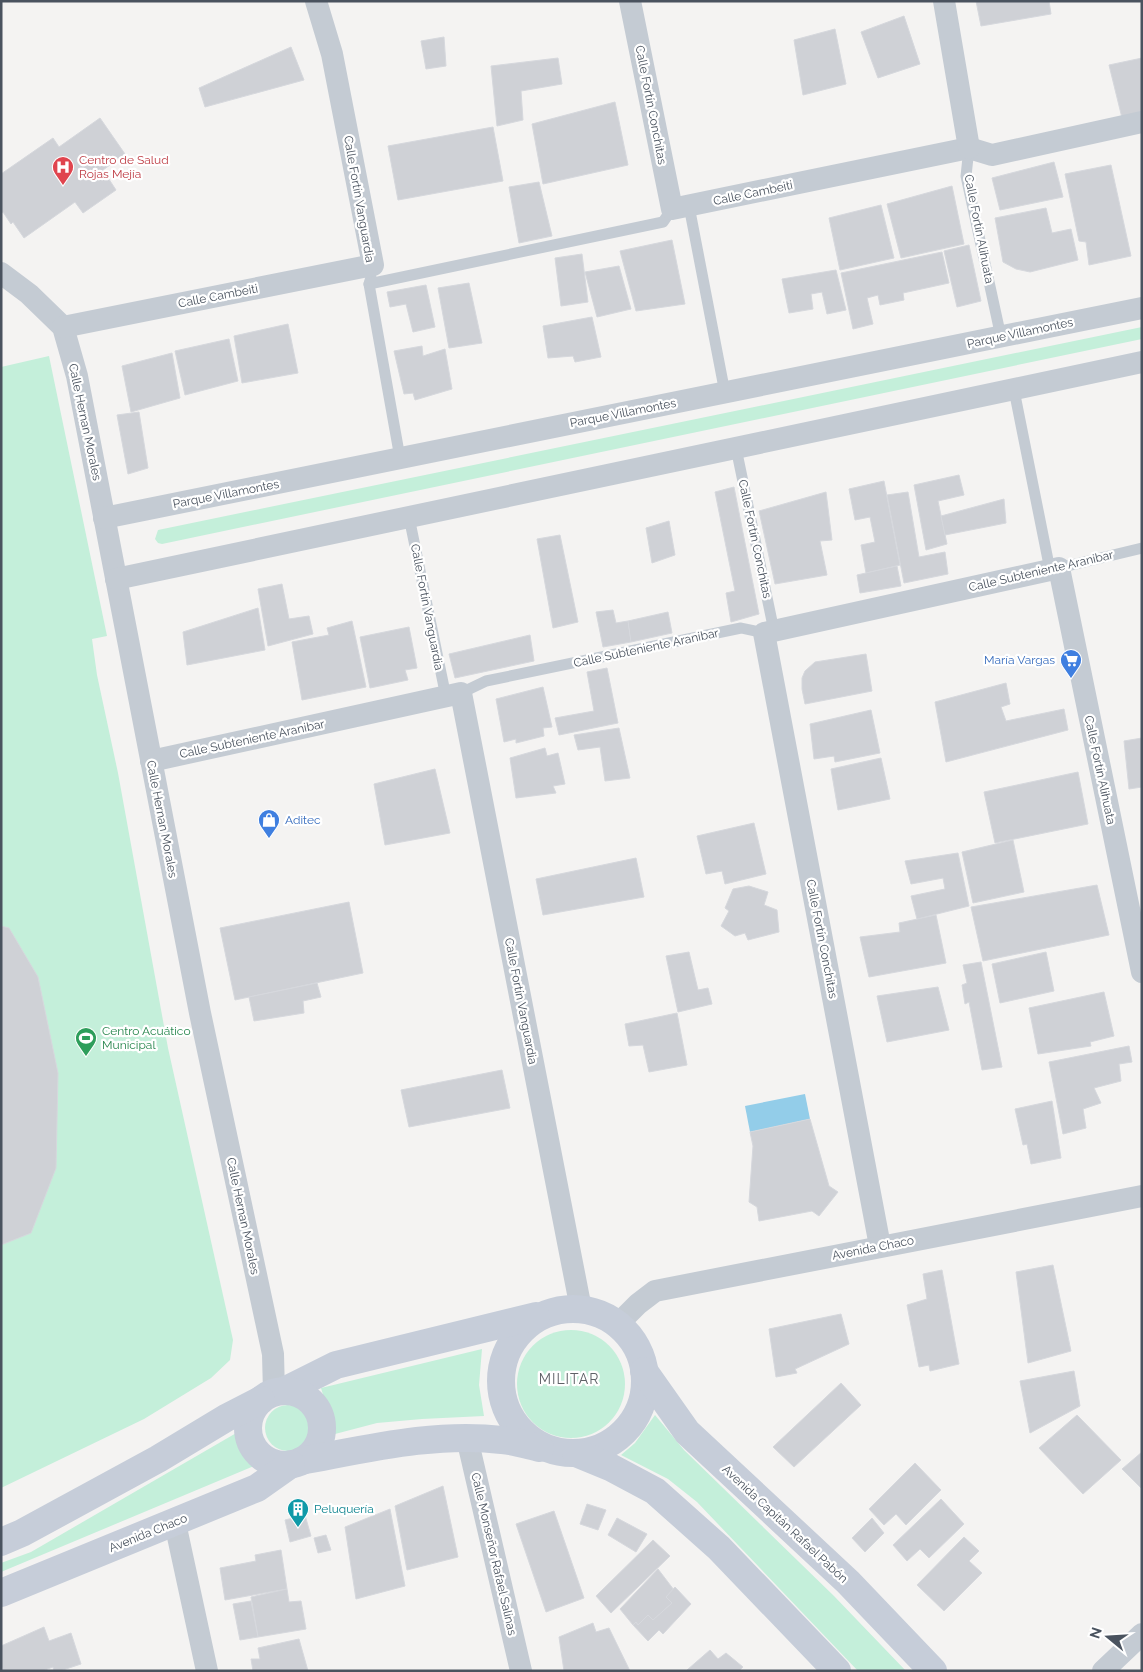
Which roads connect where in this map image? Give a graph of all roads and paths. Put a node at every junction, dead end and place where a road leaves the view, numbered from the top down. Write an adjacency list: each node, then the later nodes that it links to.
1 (316, 1): 8 (street, Calle Fortín Vanguardia)
2 (630, 1): 6 (street, Calle Fortín Conchitas)
3 (944, 1): 5 (street, Calle Fortín Alihuata)
4 (1142, 122): 5 (street, Calle Cambeiti)
5 (969, 148): 6 (street, Calle Cambeiti); 11 (lane, Calle Fortín Alihuata)
6 (681, 207): 8 (lane, Calle Cambeiti); 14 (lane, Calle Fortín Conchitas)
7 (1, 272): 10 (street, Calle Hernan Morales)
8 (371, 275): 10 (street, Calle Cambeiti); 16 (lane, Calle Fortín Vanguardia)
9 (1142, 308): 11 (street, Parque Villamontes)
10 (63, 327): 18 (street, Calle Hernan Morales)
11 (1001, 337): 14 (street, Parque Villamontes)
12 (1142, 362): 13 (street)
13 (1014, 390): 15 (street); 20 (lane, Calle Fortín Alihuata)
14 (725, 393): 16 (street, Parque Villamontes)
15 (736, 448): 17 (street); 22 (lane, Calle Fortín Conchitas)
16 (400, 458): 18 (street, Parque Villamontes)
17 (409, 517): 21 (street); 23 (lane, Calle Fortín Vanguardia)
18 (104, 518): 21 (street, Calle Hernan Morales)
19 (1142, 548): 20 (lane, Calle Subteniente Aranibar)
20 (1054, 569): 22 (street, Calle Subteniente Aranibar); 25 (street, Calle Fortín Alihuata)
21 (116, 579): 24 (street, Calle Hernan Morales)
22 (769, 632): 23 (lane, Calle Subteniente Aranibar); 27 (street, Calle Fortín Conchitas)
23 (453, 695): 24 (street, Calle Subteniente Aranibar); 28 (street, Calle Fortín Vanguardia)
24 (151, 761): 32 (street, Calle Hernan Morales)
25 (1142, 972)
26 (1142, 1196): 27 (street, Avenida Chaco)
27 (880, 1246): 30 (street, Avenida Chaco)
28 (581, 1309): 29 (main road); 30 (main road)
29 (552, 1312): 32 (main road); 34 (main road)
30 (617, 1325): 31 (main road)
31 (644, 1371): 34 (main road); 43 (main road, Avenida Capitán Rafael Pabón)
32 (273, 1395): 35 (main road); 35 (main road); 37 (main road)
33 (467, 1438): 34 (main road, Avenida Chaco); 35 (main road, Avenida Chaco); 41 (street, Calle Monseñor Rafael Salinas)
34 (564, 1452): 42 (main road)
35 (296, 1462): 36 (main road, Avenida Chaco)
36 (175, 1522): 38 (main road, Avenida Chaco); 40 (street)
37 (1, 1542)
38 (1, 1592)
39 (1142, 1634): 44 (street)
40 (206, 1671)
41 (520, 1671)
42 (837, 1671)
43 (933, 1671)
44 (1103, 1671)

